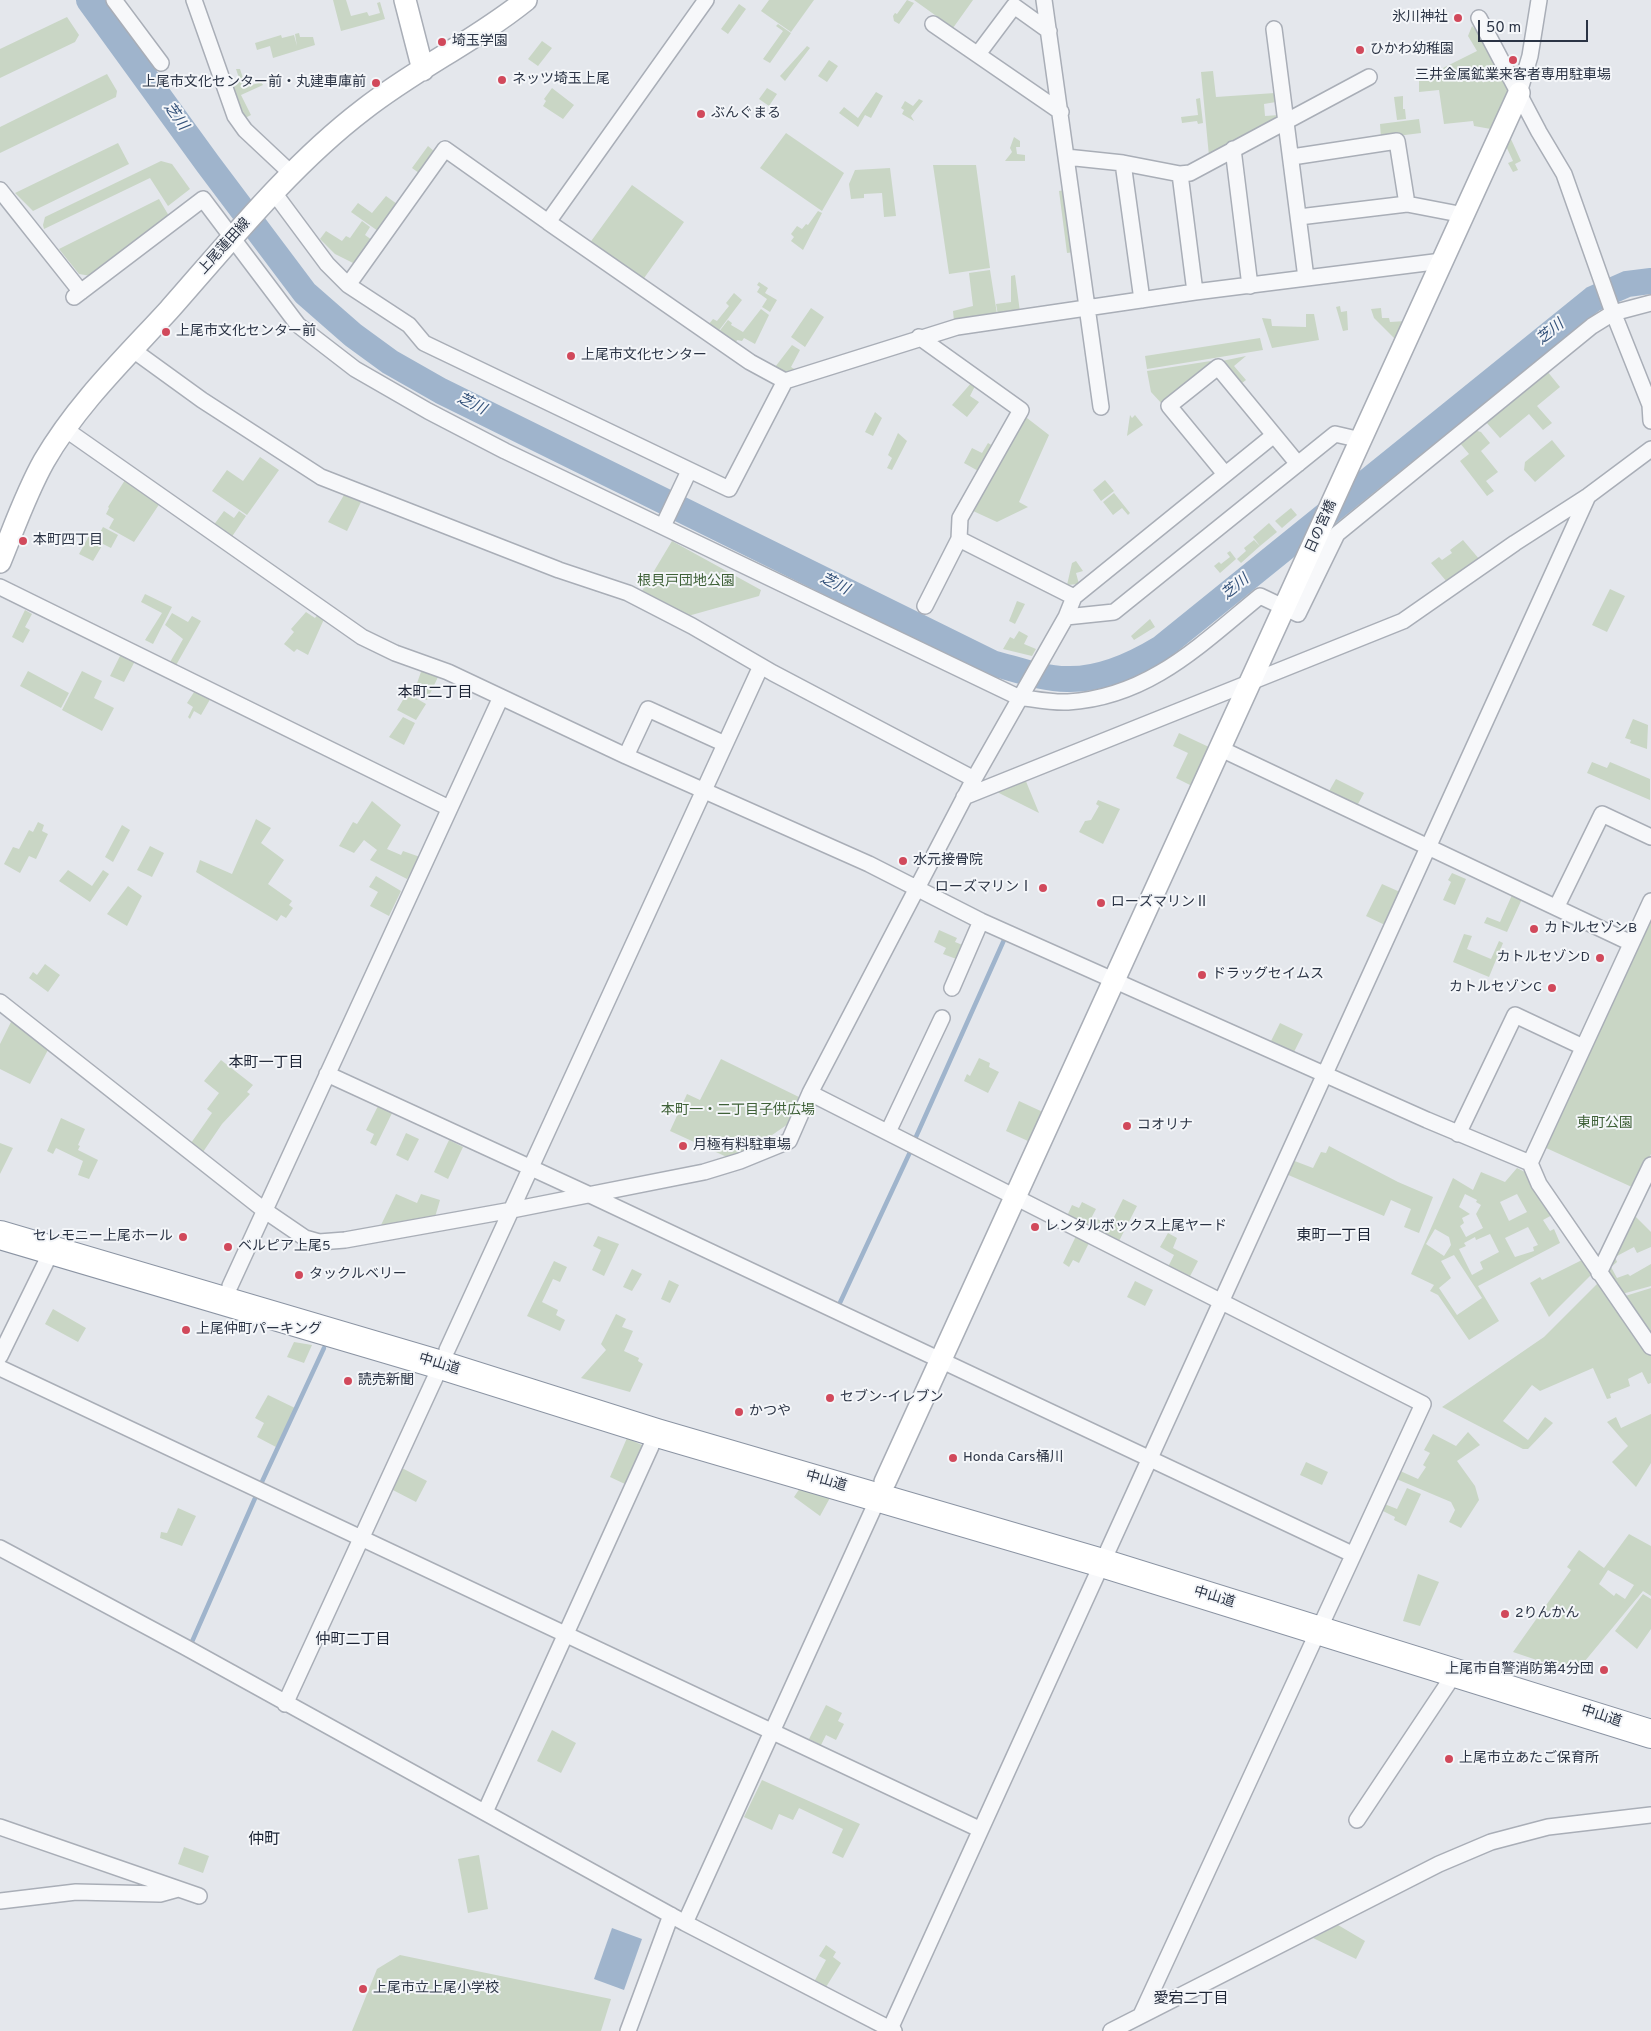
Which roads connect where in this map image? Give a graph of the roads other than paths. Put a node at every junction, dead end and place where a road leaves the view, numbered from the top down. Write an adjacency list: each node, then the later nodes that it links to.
1 (114, 0): 13 (street)
2 (194, 0): 24 (street)
3 (405, 0): 14 (street)
4 (526, 0): 14 (street, 上尾蓮田線)
5 (706, 0): 30 (street)
6 (1044, 0): 11 (street)
7 (1539, 0): 16 (street)
8 (1479, 18): 16 (street)
9 (933, 24): 12 (street)
10 (1274, 29): 18 (street)
11 (1049, 31): 12 (street); 17 (street)
12 (978, 54): 17 (street)
13 (160, 63)
14 (423, 70): 24 (street, 上尾蓮田線)
15 (1369, 77): 18 (street)
16 (1519, 93): 28 (street, 日の宮橋); 40 (street)
17 (1061, 112): 20 (street)
18 (1287, 120): 19 (street); 21 (street)
19 (1233, 149): 23 (street); 35 (street)
20 (1066, 157): 22 (street); 39 (street)
21 (1292, 157): 27 (street); 29 (street)
22 (1123, 164): 23 (street); 37 (street)
23 (1180, 174): 36 (street)
24 (293, 175): 26 (street, 上尾蓮田線)
25 (0, 190): 31 (street)
26 (275, 194): 31 (street, 上尾蓮田線); 34 (street)
27 (1407, 204): 28 (street); 29 (street)
28 (1464, 215): 32 (street, 日の宮橋)
29 (1299, 217): 33 (street)
30 (548, 222): 34 (street); 43 (street)
31 (236, 235): 42 (street, 上尾蓮田線); 54 (street)
32 (1442, 261): 33 (street); 48 (street, 日の宮橋)
33 (1306, 278): 35 (street)
34 (348, 285): 52 (street)
35 (1250, 286): 36 (street)
36 (1195, 292): 37 (street)
37 (1142, 300): 39 (street)
38 (1651, 303): 40 (street)
39 (1087, 308): 41 (street); 44 (street)
40 (1612, 310): 45 (street); 59 (street)
41 (919, 337): 43 (street); 55 (street)
42 (133, 350): 46 (street, 上尾蓮田線); 63 (street)
43 (785, 382): 52 (street)
44 (1101, 407)
45 (1651, 421)
46 (65, 429): 56 (street, 上尾蓮田線); 66 (street)
47 (1274, 434): 50 (street); 51 (street); 51 (street)
48 (1361, 440): 50 (street); 59 (street, 日の宮橋)
49 (1651, 448): 53 (street)
50 (1298, 464): 61 (street)
51 (1225, 474): 58 (street)
52 (687, 476): 54 (street)
53 (1588, 496): 64 (street); 75 (street)
54 (663, 526): 65 (street)
55 (959, 539): 58 (street); 60 (street)
56 (0, 562)
57 (0, 587): 73 (street)
58 (1078, 595): 61 (street); 62 (street)
59 (1288, 600): 64 (street, 日の宮橋); 65 (street)
60 (925, 606)
61 (1096, 614): 62 (street)
62 (1066, 617): 65 (street)
63 (761, 666): 67 (street); 70 (street)
64 (1250, 682): 68 (street, 日の宮橋); 72 (street)
65 (1020, 694): 70 (street)
66 (501, 698): 69 (street); 73 (street)
67 (725, 744): 69 (street); 71 (street)
68 (1219, 748): 75 (street); 81 (street, 日の宮橋)
69 (626, 756): 71 (street)
70 (974, 779): 72 (street)
71 (703, 790): 76 (street); 93 (street)
72 (964, 797): 76 (street)
73 (449, 808): 86 (street)
74 (1651, 837): 78 (street)
75 (1428, 848): 78 (street); 87 (street)
76 (918, 887): 79 (street); 88 (street)
77 (1651, 901): 80 (street)
78 (1557, 906): 80 (street)
79 (981, 921): 81 (street); 82 (street)
80 (1631, 942): 85 (street)
81 (1114, 979): 87 (street); 95 (street, 日の宮橋)
82 (952, 988)
83 (0, 1002): 96 (street)
84 (942, 1018): 89 (street)
85 (1583, 1047): 90 (street); 91 (street)
86 (327, 1074): 93 (street); 96 (street)
87 (1325, 1074): 90 (street); 103 (street)
88 (810, 1093): 89 (street); 94 (street)
89 (888, 1132): 95 (street)
90 (1458, 1134): 91 (street)
91 (1530, 1163): 101 (street)
92 (1651, 1165): 101 (street)
93 (532, 1168): 94 (street); 97 (street)
94 (590, 1195): 97 (street); 107 (street)
95 (1016, 1197): 103 (street); 107 (street, 日の宮橋)
96 (264, 1210): 97 (street); 102 (street)
97 (512, 1210): 106 (street)
98 (0, 1217): 102 (highway, 中山道)
99 (0, 1235): 100 (highway, 中山道)
100 (52, 1250): 105 (street); 106 (highway, 中山道)
101 (1600, 1273): 104 (street)
102 (230, 1286): 106 (highway, 中山道)
103 (1220, 1301): 110 (street); 114 (street)
104 (1651, 1347)
105 (0, 1356)
106 (444, 1358): 109 (highway, 中山道); 111 (highway, 中山道); 112 (street)
107 (941, 1361): 110 (street); 111 (street, 日の宮橋)
108 (0, 1368): 112 (street)
109 (657, 1433): 111 (highway, 中山道); 117 (street)
110 (1150, 1459): 114 (street); 115 (street)
111 (882, 1490): 115 (highway, 中山道); 121 (street)
112 (360, 1539): 117 (street); 119 (street)
113 (0, 1548): 119 (street)
114 (1352, 1554): 116 (street)
115 (1105, 1557): 116 (highway, 中山道); 127 (street)
116 (1321, 1622): 118 (highway, 中山道); 120 (highway, 中山道); 133 (street)
117 (565, 1634): 121 (street); 123 (street)
118 (1455, 1673): 122 (highway, 中山道); 125 (street)
119 (285, 1704): 123 (street)
120 (1651, 1714)
121 (771, 1732): 127 (street); 132 (street)
122 (1651, 1734)
123 (485, 1812): 131 (street)
124 (1651, 1815): 133 (street)
125 (1357, 1820)
126 (0, 1827): 128 (street)
127 (979, 1829): 134 (street)
128 (178, 1889): 129 (street); 130 (street)
129 (199, 1896)
130 (0, 1901)
131 (671, 1915): 132 (street); 135 (street)
132 (685, 1923): 134 (street)
133 (1141, 2015): 136 (street)
134 (892, 2030)
135 (628, 2031)
136 (1111, 2031)

